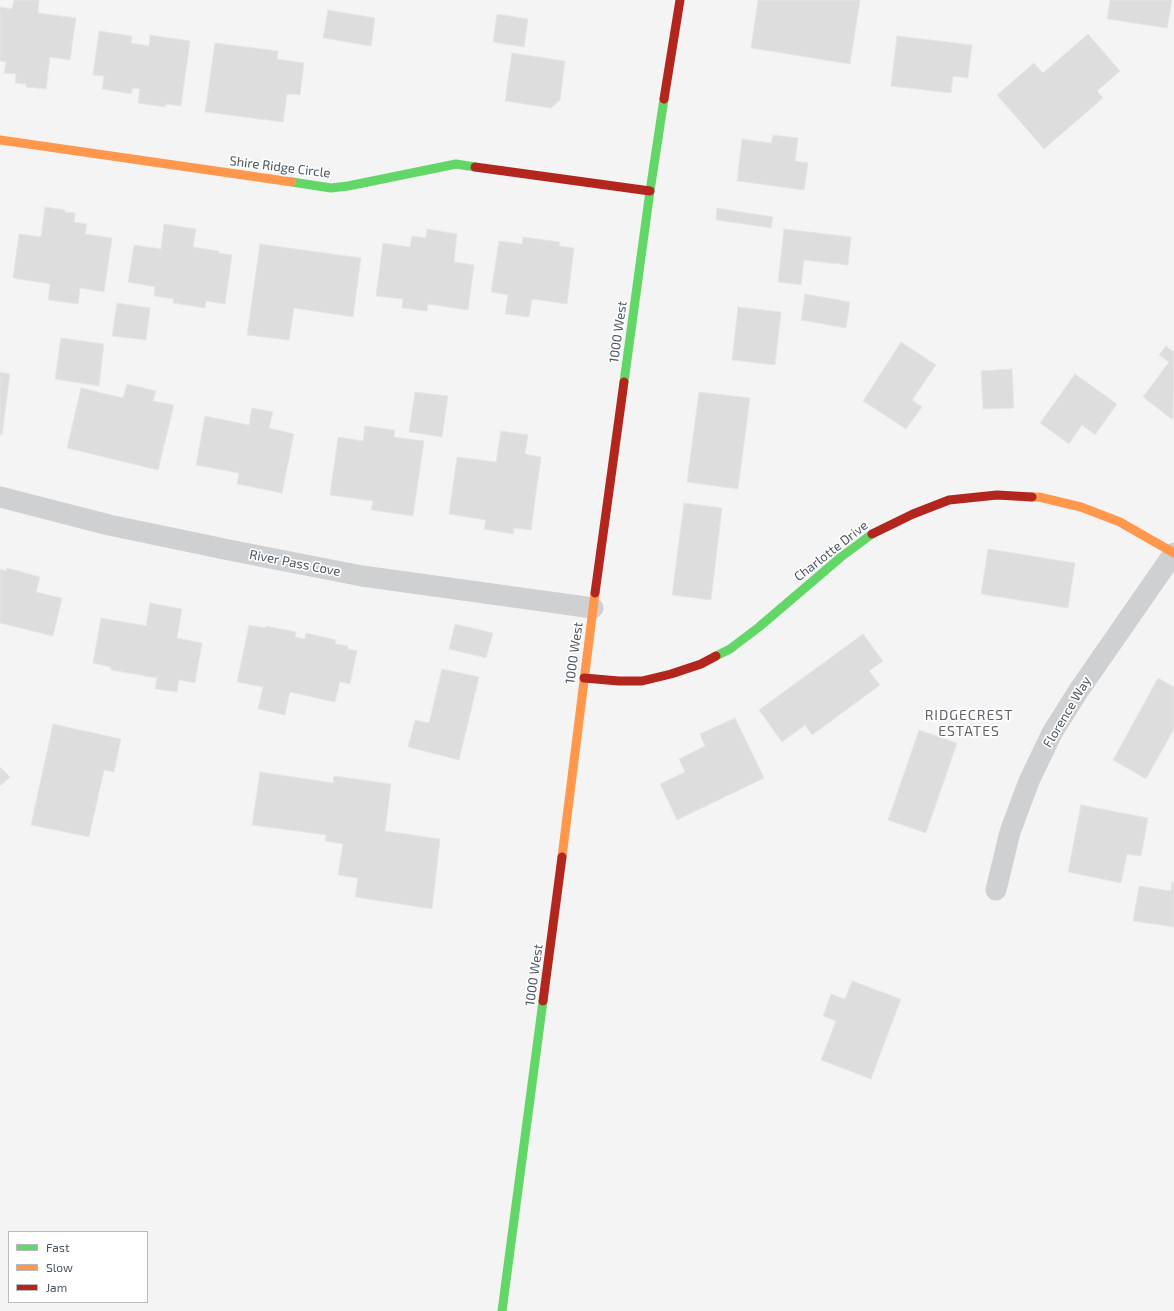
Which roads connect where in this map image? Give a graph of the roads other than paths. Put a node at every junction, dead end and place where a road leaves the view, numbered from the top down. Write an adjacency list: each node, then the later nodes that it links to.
1 (680, 0): 3 (street, 1000 West)
2 (0, 140): 3 (street, Shire Ridge Circle)
3 (650, 191): 6 (street, 1000 West)
4 (0, 497): 6 (street, River Pass Cove)
5 (1174, 553): 7 (street, Charlotte Drive); 8 (street, Florence Way)
6 (593, 608): 7 (street, 1000 West)
7 (584, 678): 9 (street, 1000 West)
8 (996, 890)
9 (502, 1311)

